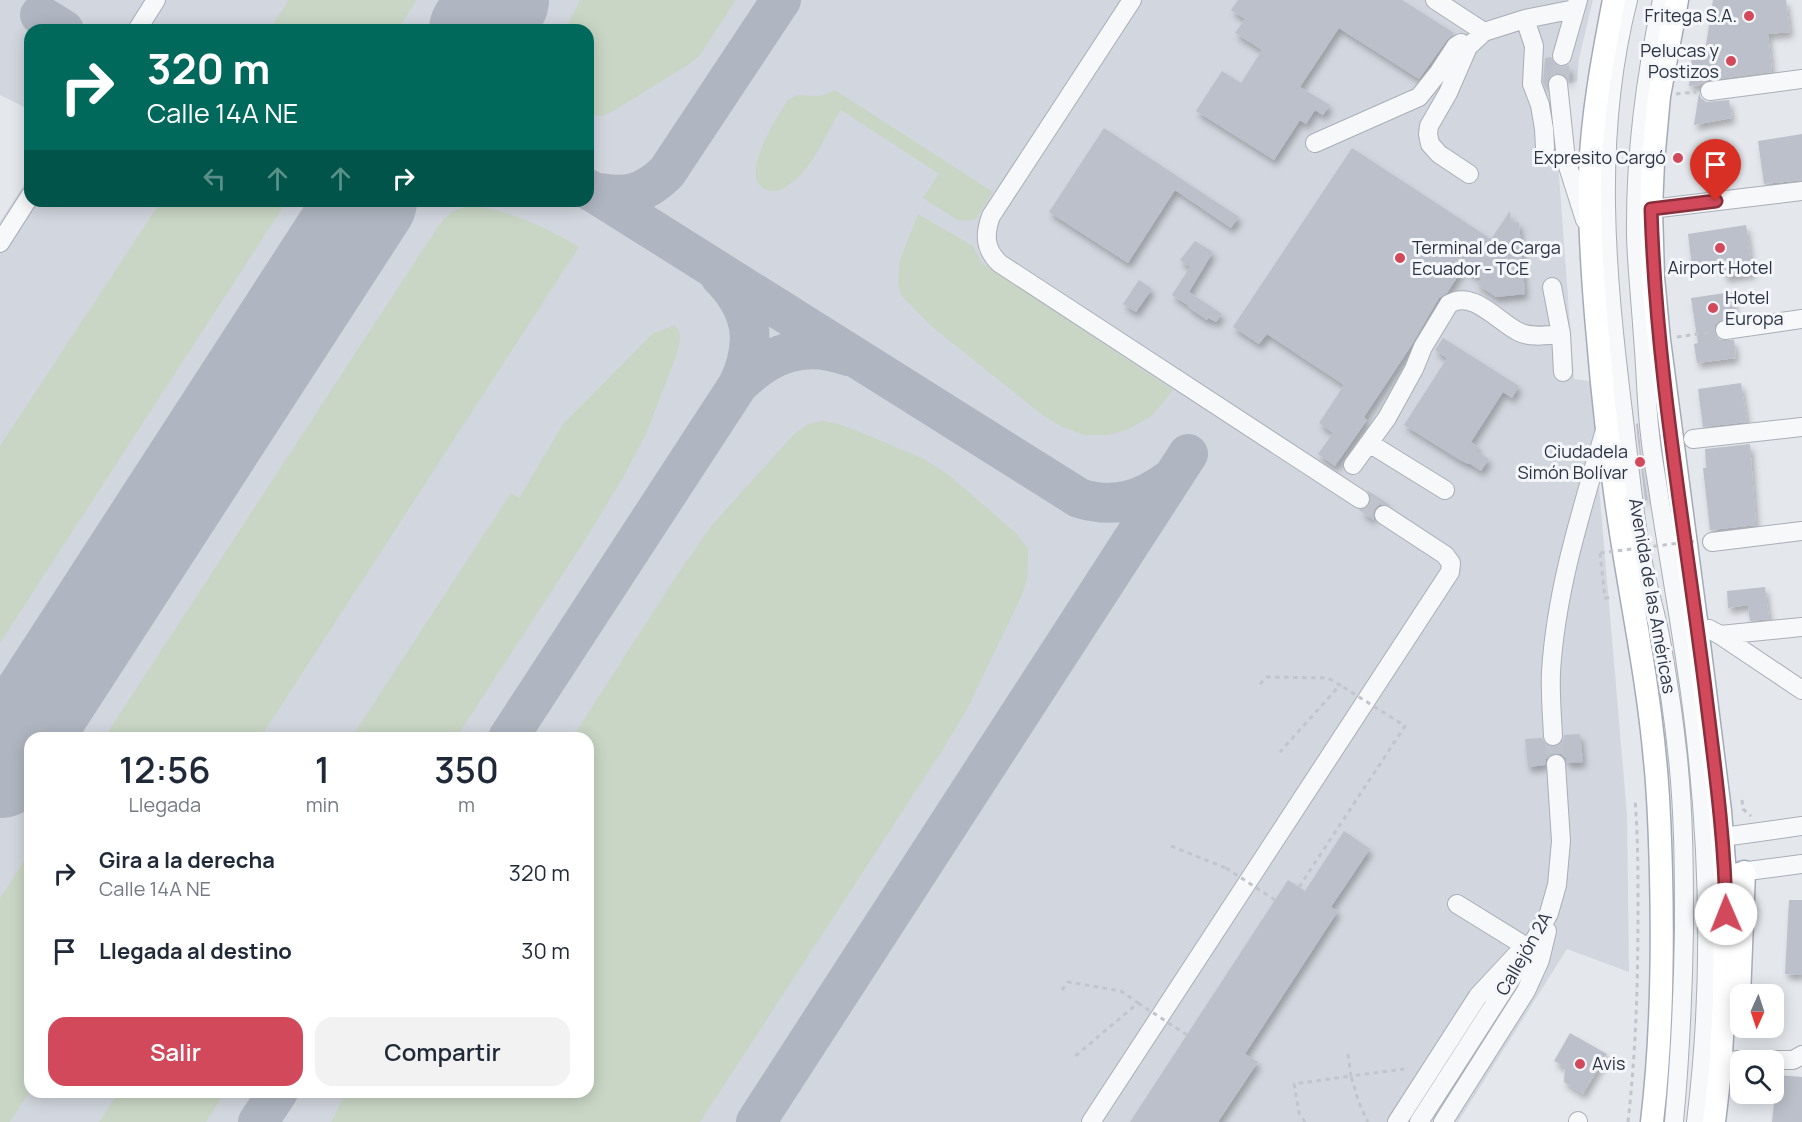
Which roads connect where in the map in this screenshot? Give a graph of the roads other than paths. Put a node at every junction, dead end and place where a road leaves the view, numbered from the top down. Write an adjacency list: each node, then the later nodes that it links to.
1 (156, 0): 10 (street)
2 (1132, 0): 36 (street)
3 (1436, 0): 11 (street)
4 (1614, 0): 23 (main road, Avenida de las Américas)
5 (1628, 0): 56 (street, Avenida de las Américas)
6 (1662, 0): 47 (street, Avenida de las Américas)
7 (1677, 0): 22 (main road, Avenida de las Américas)
8 (1576, 4): 9 (street); 13 (street)
9 (1525, 19): 11 (street); 18 (street)
10 (141, 24)
11 (1484, 33): 12 (street)
12 (1468, 47): 17 (street); 19 (street)
13 (1562, 56)
14 (1802, 79): 16 (street)
15 (1558, 84): 23 (street)
16 (1710, 91)
17 (1316, 143)
18 (1545, 148)
19 (1469, 174)
20 (1802, 191): 22 (street)
21 (24, 205): 24 (street)
22 (1651, 209): 41 (main road, Avenida de las Américas)
23 (1591, 241): 31 (main road, Avenida de las Américas)
24 (0, 243)
25 (1552, 287): 28 (street)
26 (1802, 319): 27 (street)
27 (1725, 330)
28 (1561, 334): 29 (street); 33 (street)
29 (1563, 372)
30 (1802, 427): 32 (street)
31 (1606, 428): 44 (street); 56 (main road, Avenida de las Américas)
32 (1693, 439)
33 (1369, 442): 34 (street); 35 (street)
34 (1353, 465)
35 (1445, 490)
36 (1360, 499)
37 (1384, 515): 57 (street)
38 (1802, 531): 39 (street)
39 (1704, 541)
40 (1802, 627): 42 (street)
41 (1697, 628): 42 (street); 47 (main road, Avenida de las Américas)
42 (1720, 635): 43 (street)
43 (1802, 690)
44 (1553, 736)
45 (1556, 764): 50 (street, Callejón 2A)
46 (1802, 826): 47 (street)
47 (1714, 838): 49 (main road, Avenida de las Américas); 61 (street, Avenida de las Américas)
48 (1802, 864): 49 (street)
49 (1735, 873): 55 (main road, Avenida de las Américas)
50 (1557, 885): 52 (street, Callejón 2A); 60 (street)
51 (1457, 904): 53 (street)
52 (1542, 928): 53 (street); 59 (street, Callejón 2A)
53 (1525, 946): 58 (street)
54 (1802, 1055): 55 (street)
55 (1728, 1066): 62 (main road, Avenida de las Américas)
56 (1654, 1121)
57 (1091, 1122)
58 (1397, 1122)
59 (1419, 1122)
60 (1443, 1122)
61 (1696, 1122)
62 (1714, 1122)

